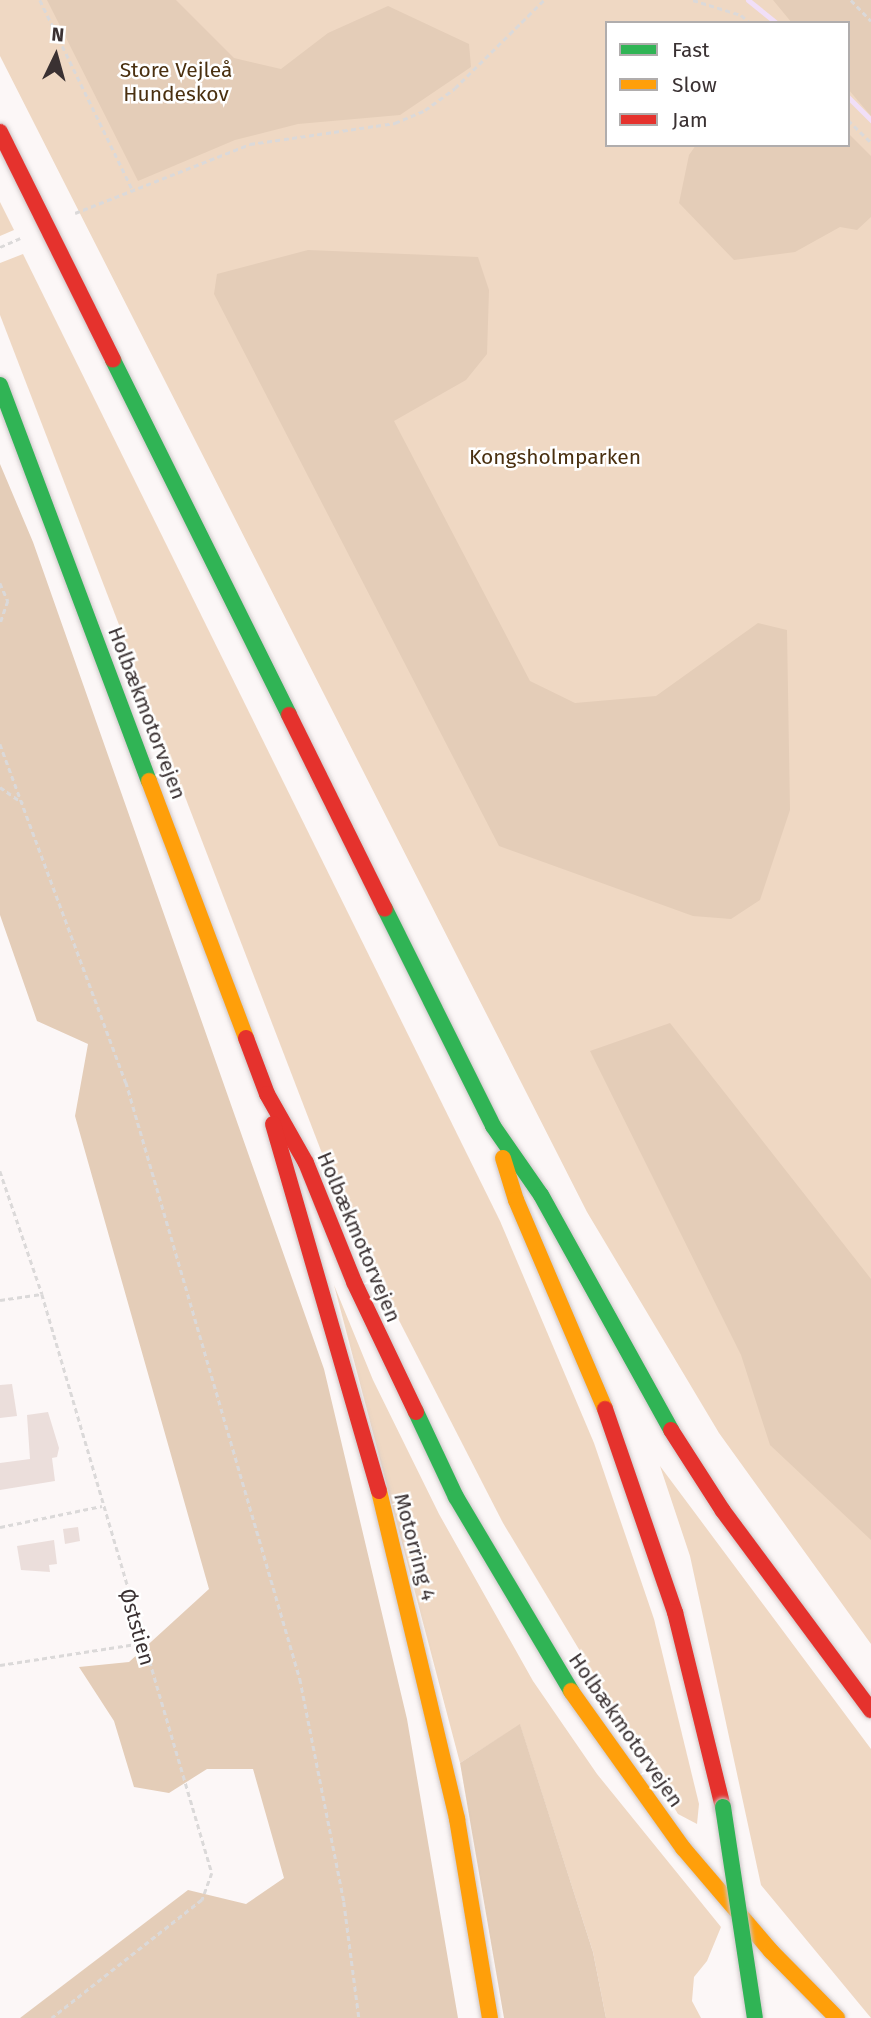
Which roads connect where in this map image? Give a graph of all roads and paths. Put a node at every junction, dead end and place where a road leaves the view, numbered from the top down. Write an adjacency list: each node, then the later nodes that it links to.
1 (40, 0): 10 (path)
2 (544, 0): 10 (path)
3 (693, 0): 5 (path)
4 (851, 0): 6 (path)
5 (748, 21)
6 (871, 21)
7 (850, 122): 9 (path)
8 (0, 132): 21 (highway)
9 (871, 142)
10 (133, 191): 11 (path)
11 (75, 213)
12 (20, 238): 13 (path)
13 (0, 247)
14 (0, 385): 20 (highway, Holbækmotorvejen)
15 (0, 583): 16 (path)
16 (0, 624)
17 (0, 744): 19 (path)
18 (0, 787): 19 (path)
19 (23, 803): 31 (path)
20 (267, 1094): 32 (highway, Motorring 4); 34 (highway, Holbækmotorvejen)
21 (493, 1126): 29 (highway); 33 (highway, bridge)
22 (0, 1171): 23 (path, Øststien)
23 (42, 1294): 24 (path); 25 (path, Øststien)
24 (0, 1300)
25 (102, 1506): 26 (path); 27 (path, Øststien)
26 (0, 1527)
27 (142, 1643): 28 (path); 30 (path, Øststien)
28 (0, 1665)
29 (871, 1710)
30 (52, 2018)
31 (359, 2018)
32 (490, 2018)
33 (755, 2018)
34 (837, 2018)

